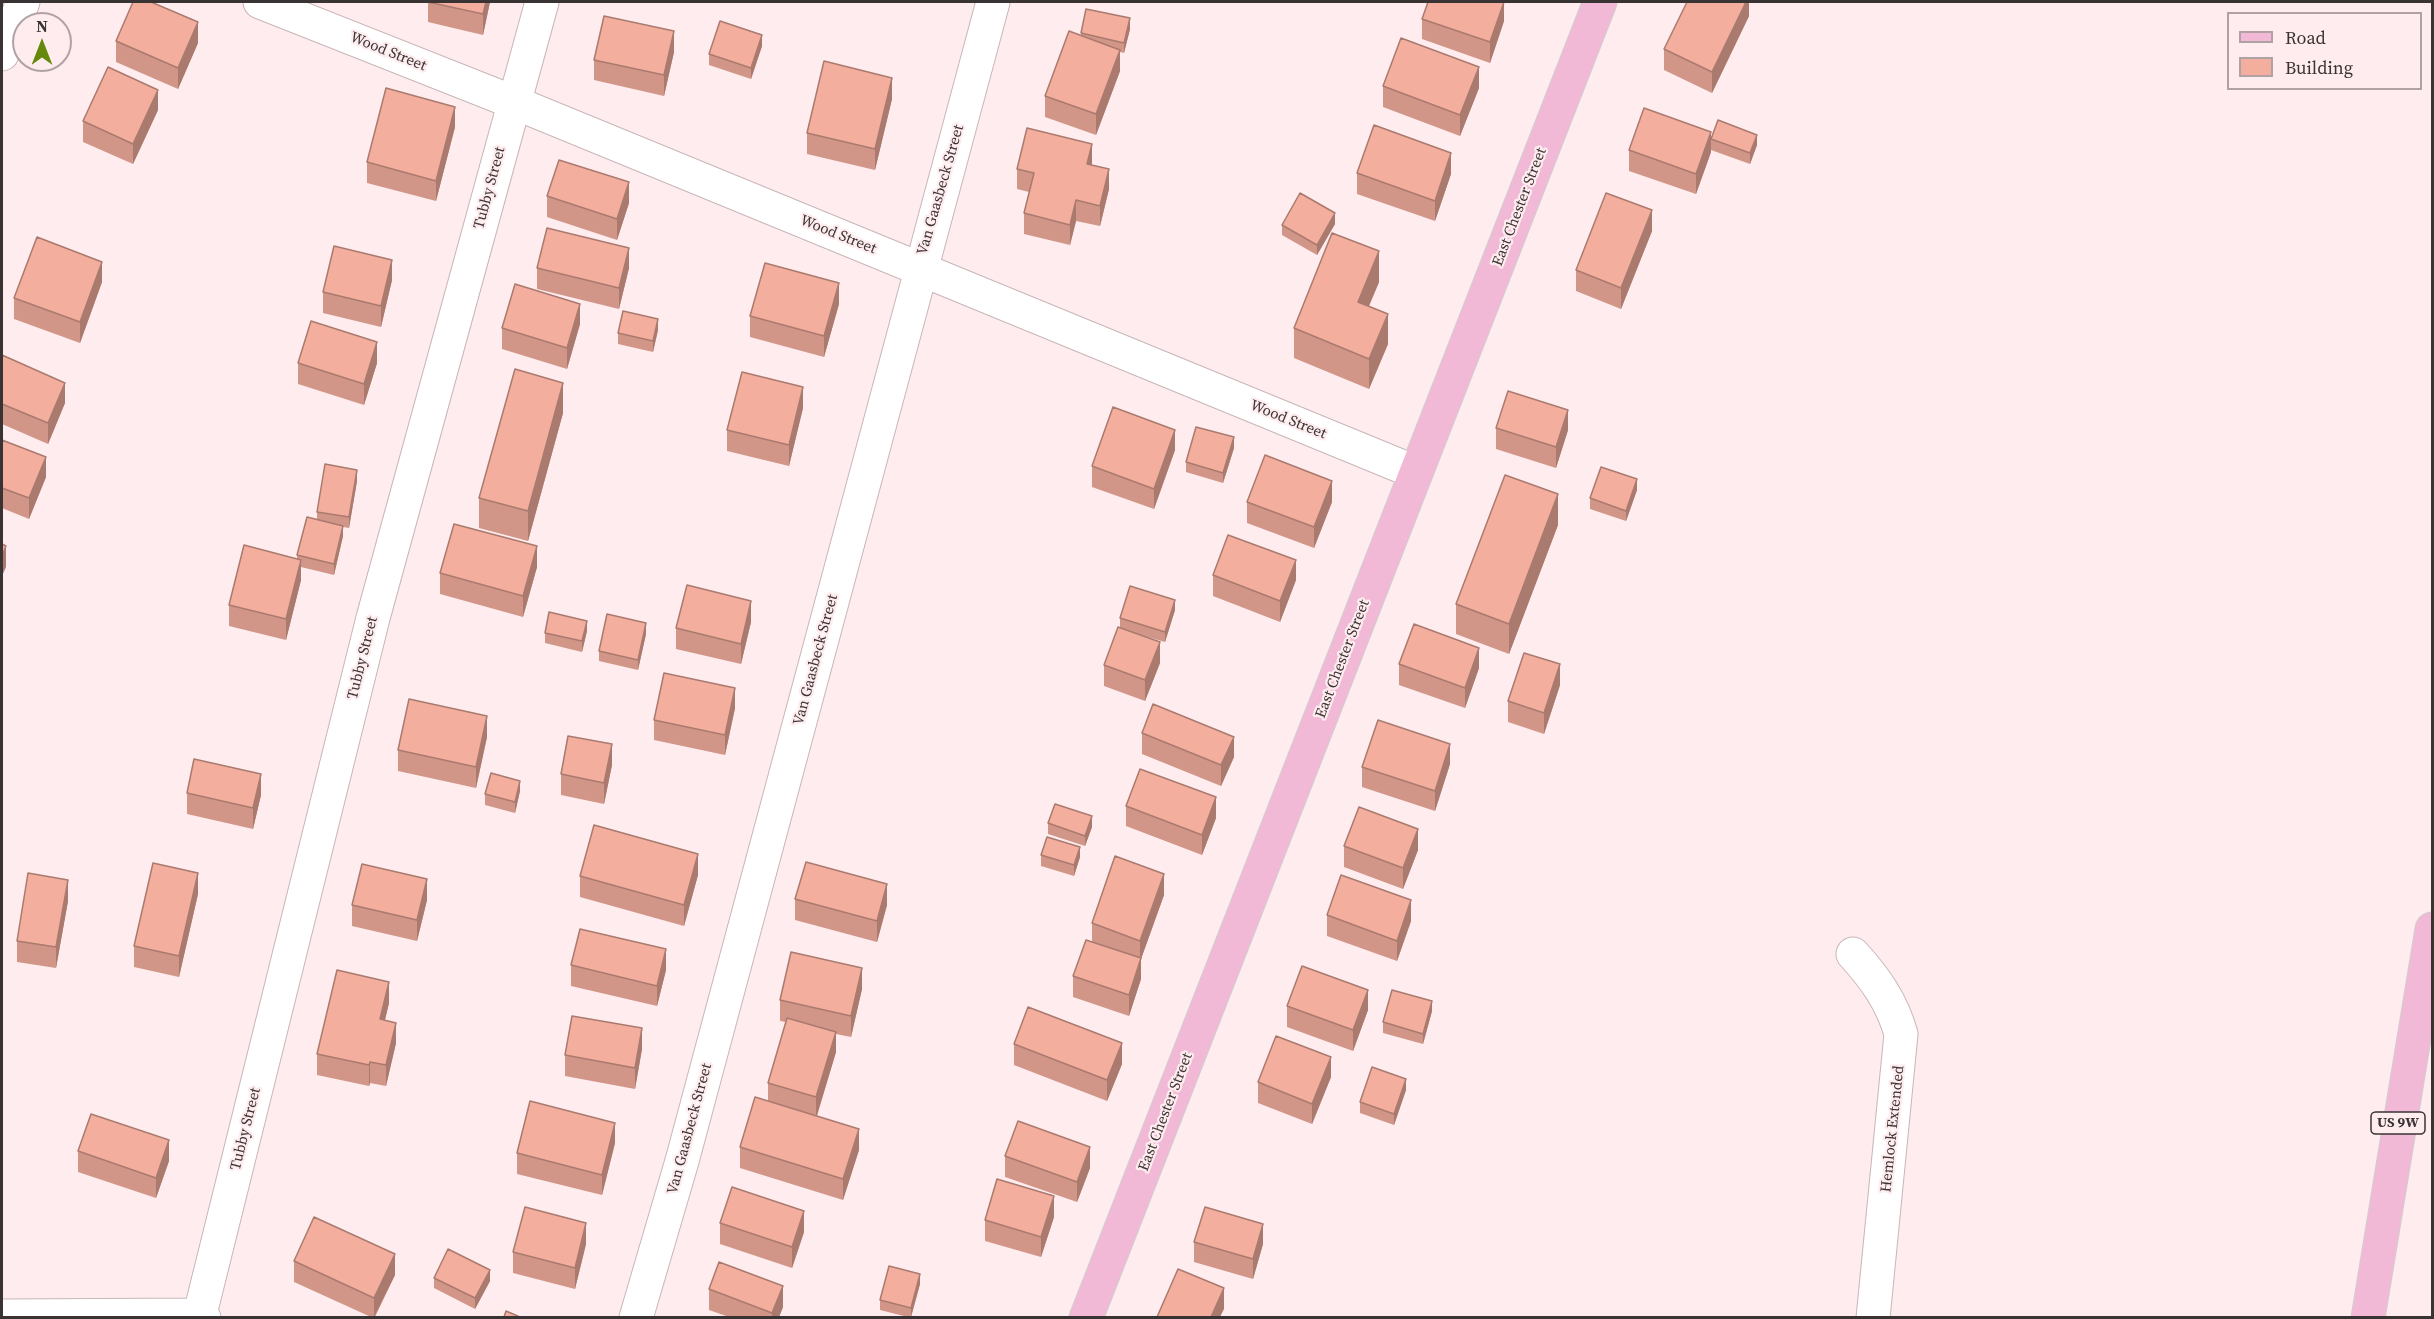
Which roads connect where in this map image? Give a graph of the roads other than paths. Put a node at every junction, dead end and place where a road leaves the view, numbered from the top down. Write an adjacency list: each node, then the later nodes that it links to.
1 (23, 2): 6 (street)
2 (260, 2): 7 (street, Wood Street)
3 (542, 2): 7 (street, Tubby Street)
4 (993, 2): 8 (street, Van Gaasbeck Street)
5 (1600, 2): 9 (main road, East Chester Street)
6 (2, 54)
7 (513, 102): 8 (street, Wood Street); 13 (street, Tubby Street)
8 (920, 268): 9 (street, Wood Street); 14 (street, Van Gaasbeck Street)
9 (1415, 472): 15 (main road, East Chester Street)
10 (2433, 929): 17 (main road, US 9W)
11 (1853, 954): 16 (street, Hemlock Extended)
12 (2, 1316): 13 (street)
13 (201, 1317)
14 (636, 1317)
15 (1086, 1317)
16 (1873, 1317)
17 (2368, 1317)

